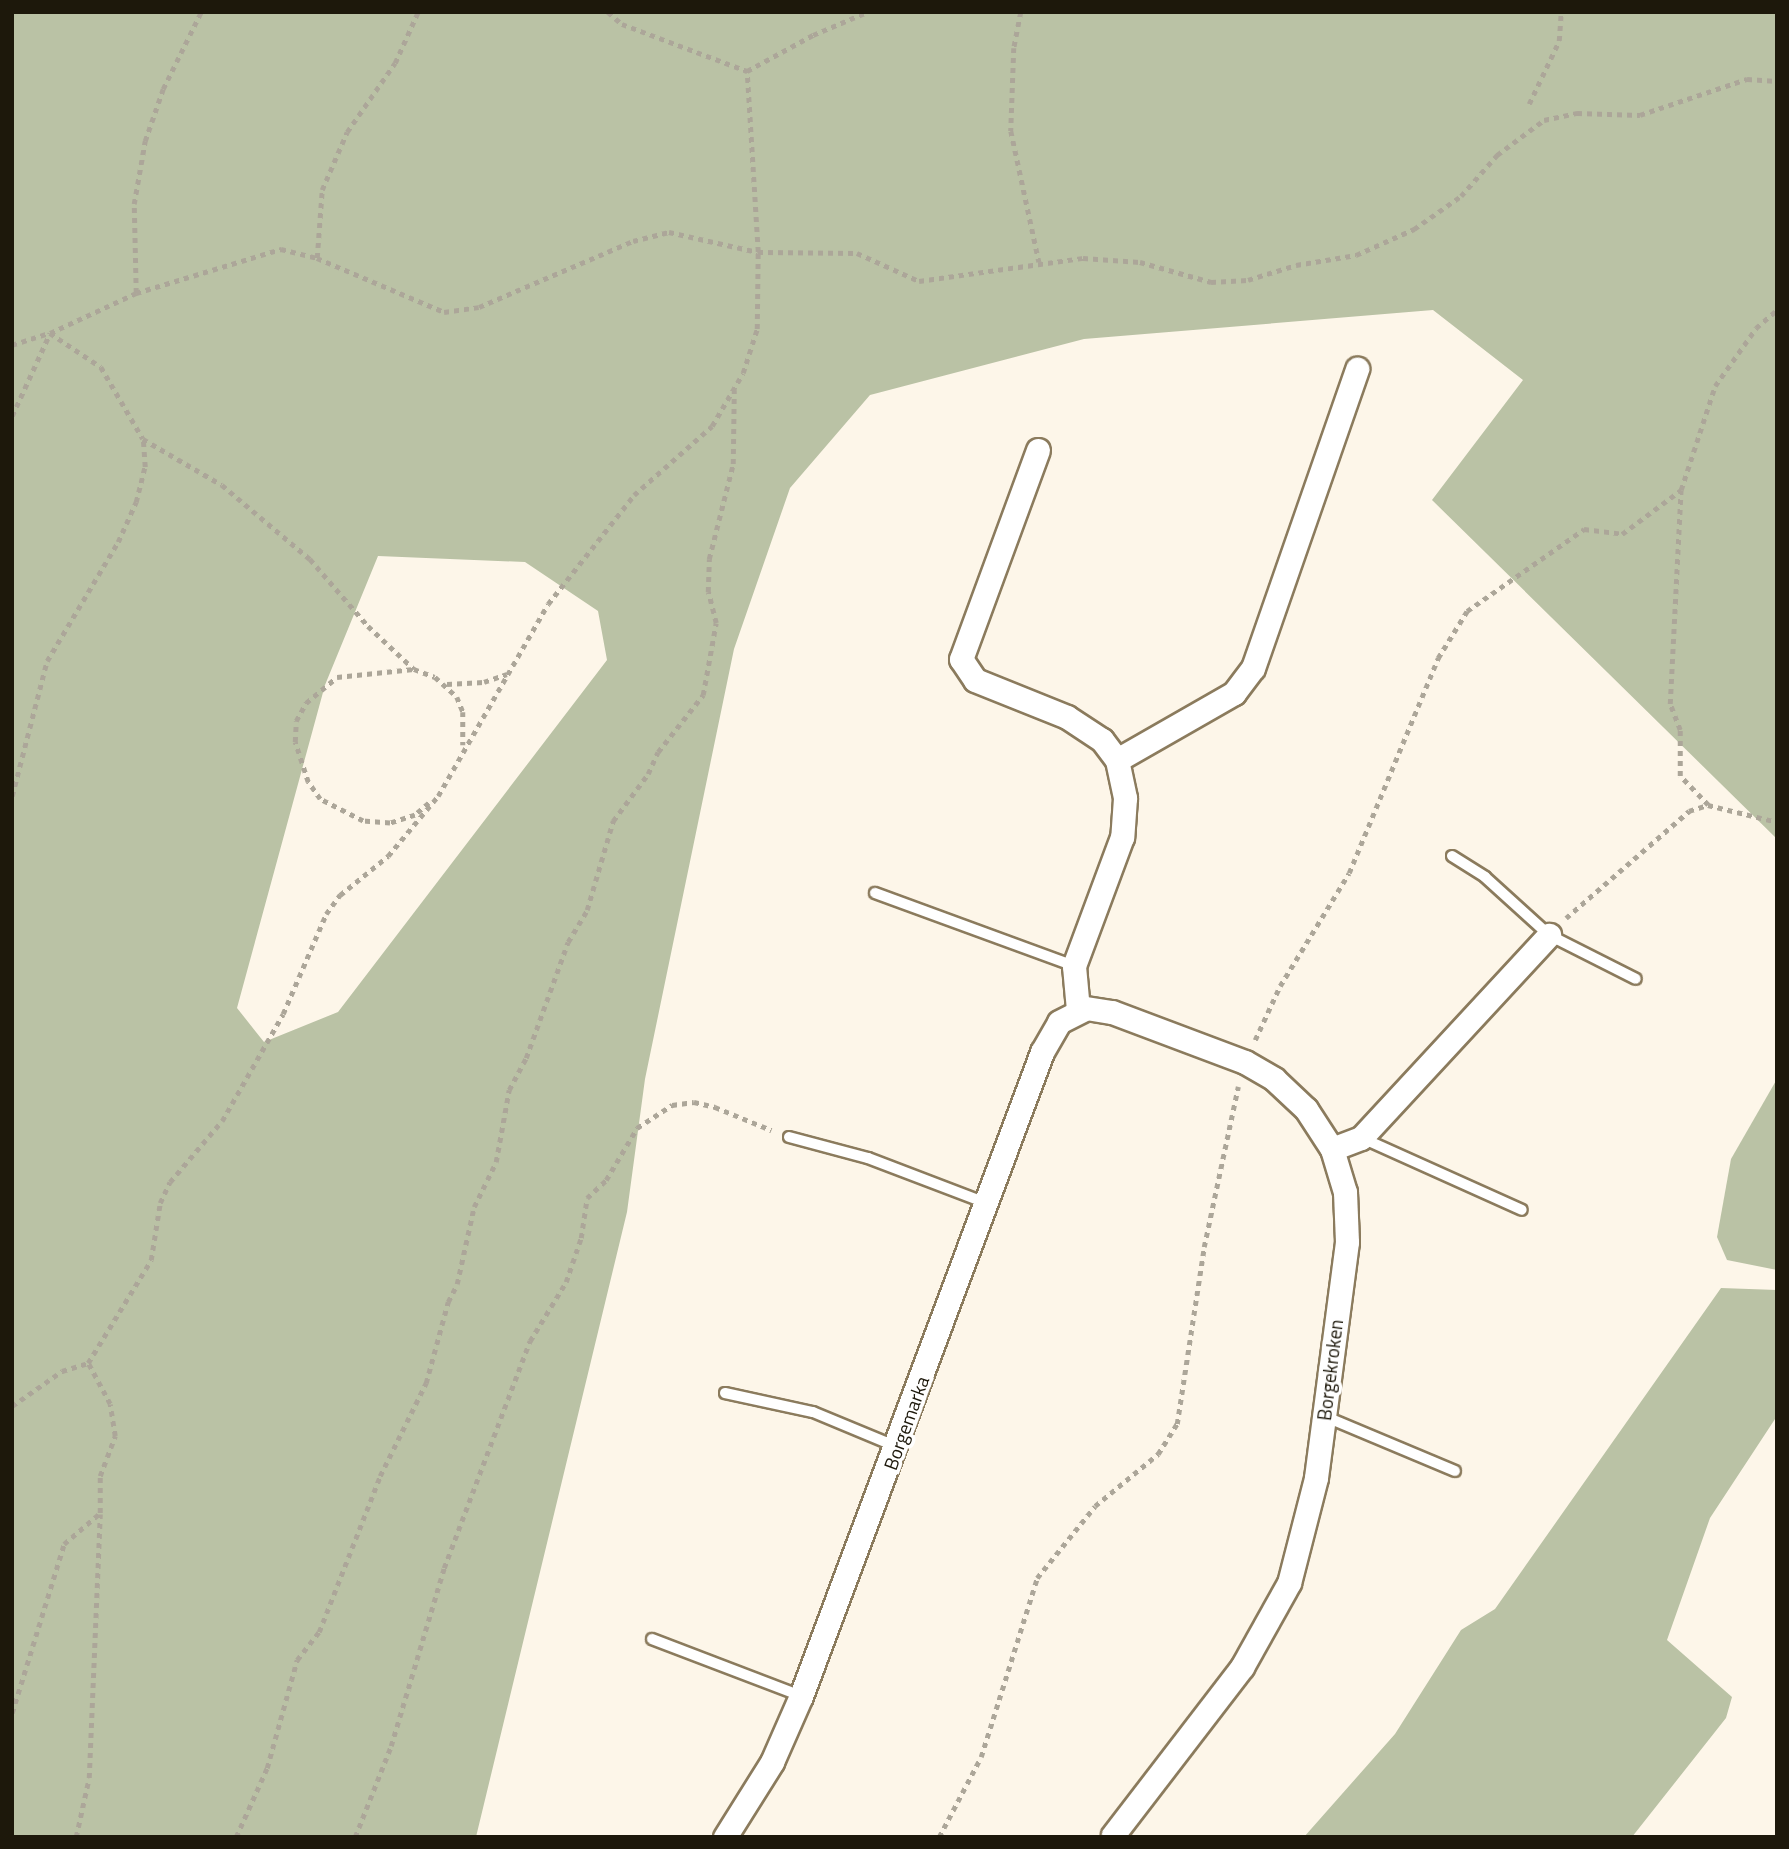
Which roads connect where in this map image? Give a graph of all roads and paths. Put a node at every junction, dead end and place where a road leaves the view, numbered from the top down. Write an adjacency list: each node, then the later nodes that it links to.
1 (201, 12): 15 (path)
2 (418, 12): 13 (path)
3 (608, 12): 9 (path)
4 (867, 12): 9 (path)
5 (1021, 12): 14 (path)
6 (1184, 12): 7 (path)
7 (1232, 12)
8 (1561, 12): 11 (path)
9 (747, 71): 12 (path)
10 (1777, 81): 14 (path)
11 (1529, 104)
12 (758, 252): 13 (path); 14 (path); 20 (path)
13 (317, 258): 15 (path)
14 (1039, 262)
15 (136, 293): 17 (path)
16 (1777, 310): 24 (path)
17 (50, 333): 18 (path); 21 (path); 22 (path)
18 (12, 345)
19 (1357, 369): 29 (street)
20 (734, 389): 26 (path); 58 (path)
21 (12, 416)
22 (143, 439): 25 (path); 30 (path)
23 (1038, 450): 29 (street)
24 (1681, 490): 32 (path); 40 (path)
25 (414, 669): 27 (path); 31 (path)
26 (507, 673): 27 (path); 28 (path)
27 (446, 684): 28 (path)
28 (463, 747): 31 (path)
29 (1117, 760): 37 (street)
30 (12, 796)
31 (438, 796): 46 (path)
32 (1708, 805): 33 (path); 36 (path)
33 (1777, 822)
34 (1452, 856): 36 (lane)
35 (875, 892): 37 (lane)
36 (1549, 935): 38 (lane); 42 (street)
37 (1074, 965): 39 (street)
38 (1636, 979)
39 (1078, 1010): 40 (street, Borgekroken); 44 (street, Borgemarka)
40 (1245, 1062): 43 (street, Borgekroken); 61 (path)
41 (789, 1137): 44 (lane); 59 (path)
42 (1361, 1138): 43 (street); 45 (lane)
43 (1332, 1149): 49 (street, Borgekroken)
44 (986, 1203): 50 (street, Borgemarka)
45 (1522, 1210)
46 (88, 1363): 48 (path); 52 (path)
47 (725, 1393): 50 (lane)
48 (12, 1406)
49 (1324, 1416): 51 (lane); 56 (street, Borgekroken)
50 (897, 1447): 54 (street, Borgemarka)
51 (1455, 1471)
52 (100, 1513): 55 (path); 57 (path)
53 (652, 1639): 54 (lane)
54 (801, 1696): 60 (street, Borgemarka)
55 (12, 1713)
56 (1113, 1835)
57 (76, 1837)
58 (236, 1837)
59 (355, 1837)
60 (726, 1837)
61 (939, 1837)

